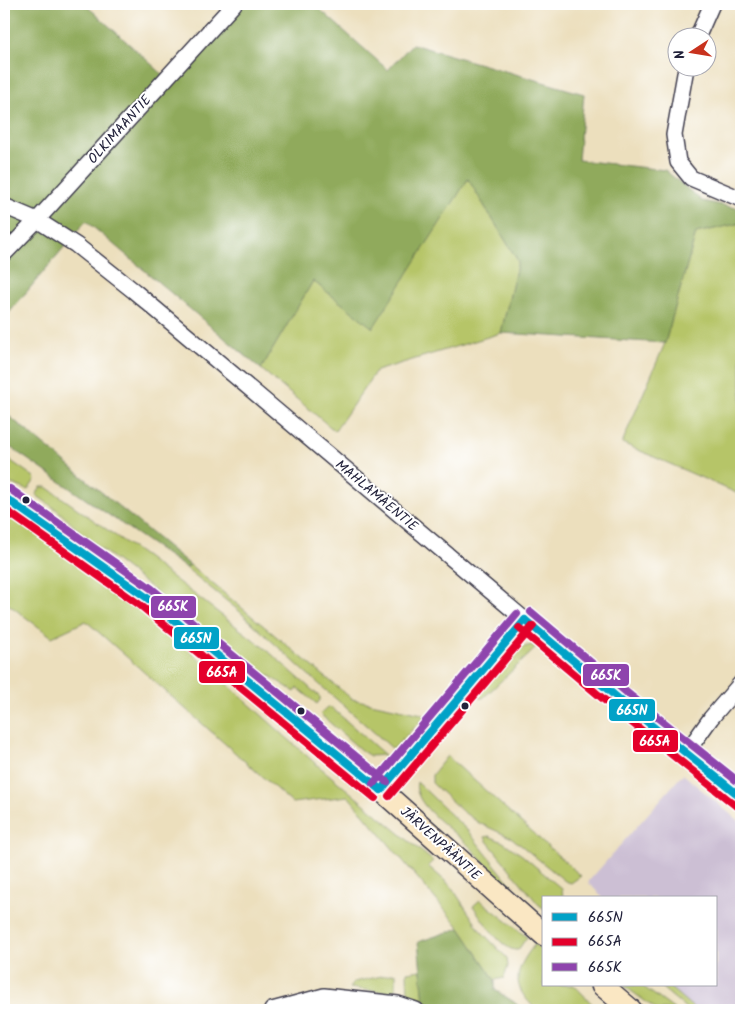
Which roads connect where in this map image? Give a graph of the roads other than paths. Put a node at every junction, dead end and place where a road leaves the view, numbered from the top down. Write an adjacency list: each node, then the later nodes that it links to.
1 (234, 4): 7 (street, OLKIMAANTIE)
2 (712, 4): 3 (street)
3 (701, 28)
4 (684, 78): 5 (street)
5 (741, 199)
6 (4, 206): 7 (street, MAHLAMÄENTIE)
7 (37, 220): 8 (street, OLKIMAANTIE); 10 (street, MAHLAMÄENTIE)
8 (4, 254)
9 (4, 497): 13 (main road, JÄRVENPÄÄNTIE)
10 (525, 620): 12 (street, MAHLAMÄENTIE); 13 (street)
11 (741, 682): 12 (street)
12 (686, 753): 14 (street, MAHLAMÄENTIE)
13 (382, 790): 15 (main road, JÄRVENPÄÄNTIE)
14 (741, 797)
15 (542, 933)
16 (603, 986): 19 (main road)
17 (272, 1010): 18 (street)
18 (416, 1010)
19 (631, 1010)

